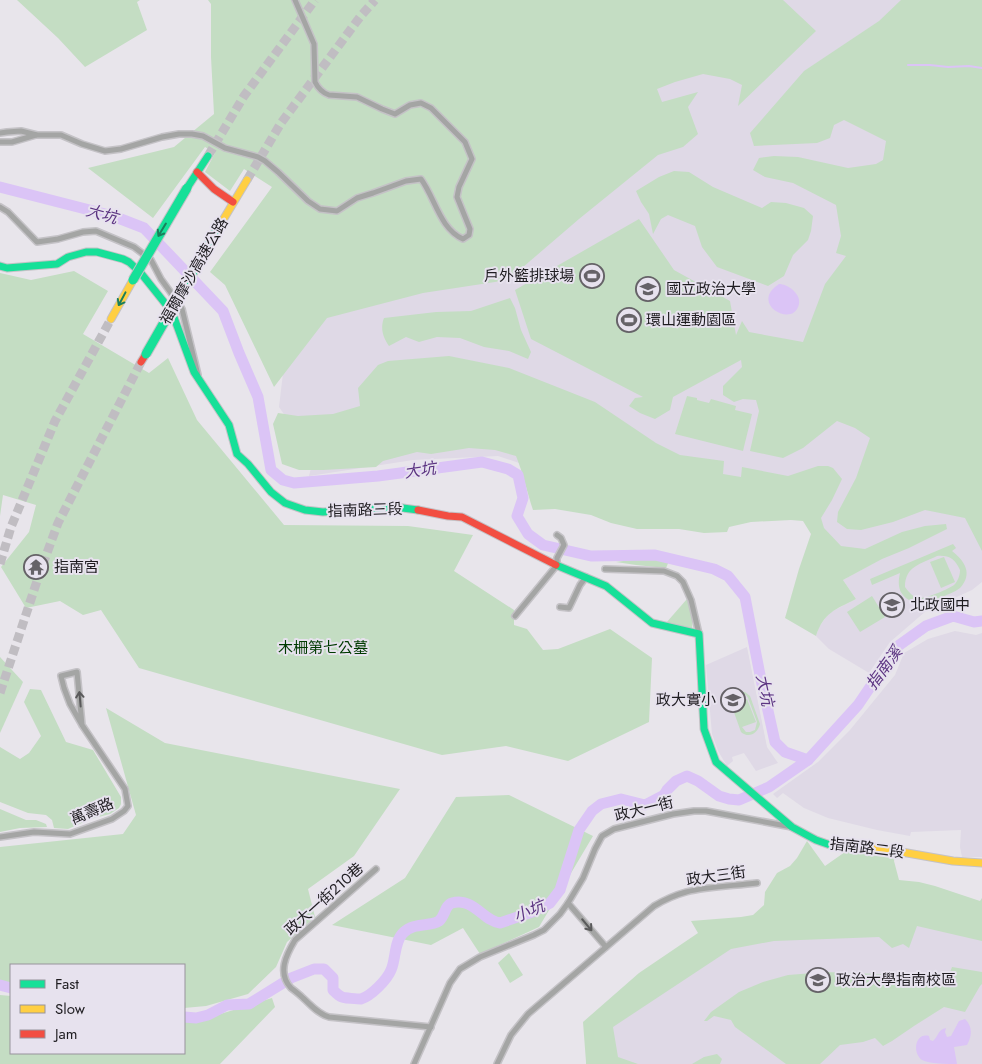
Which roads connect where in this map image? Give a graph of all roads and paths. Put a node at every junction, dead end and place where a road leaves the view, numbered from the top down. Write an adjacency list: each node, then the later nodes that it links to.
1 (294, 0): 3 (street)
2 (0, 133): 3 (street)
3 (37, 135): 4 (street)
4 (0, 142)
5 (208, 156): 6 (main road)
6 (197, 172): 8 (main road); 11 (main road, one-way to 11, bridge)
7 (247, 180): 8 (main road, 福爾摩沙高速公路)
8 (234, 202): 12 (main road, 福爾摩沙高速公路, bridge)
9 (0, 207): 13 (street)
10 (0, 266): 13 (main road, 指南路三段)
11 (111, 319)
12 (143, 358)
13 (201, 383): 15 (main road, 指南路三段)
14 (557, 535): 15 (street)
15 (557, 562): 17 (main road, 指南路三段); 19 (street)
16 (605, 569): 20 (street)
17 (586, 577): 18 (street); 20 (main road, 指南路三段)
18 (560, 607)
19 (515, 616)
20 (698, 634): 22 (main road, 指南路二段)
21 (82, 725): 21 (street, 萬壽路, one-way to 21); 23 (street, 萬壽路)
22 (792, 827): 24 (main road, 指南路二段); 27 (street, 政大一街)
23 (0, 837)
24 (982, 863)
25 (376, 869): 29 (street, 政大一街210巷)
26 (757, 883): 28 (street, 政大三街)
27 (568, 903): 28 (street, one-way to 28); 29 (street, 政大一街)
28 (606, 947): 31 (street, 政大三街)
29 (431, 1027): 30 (street, 政大一街)
30 (414, 1064)
31 (498, 1064)

